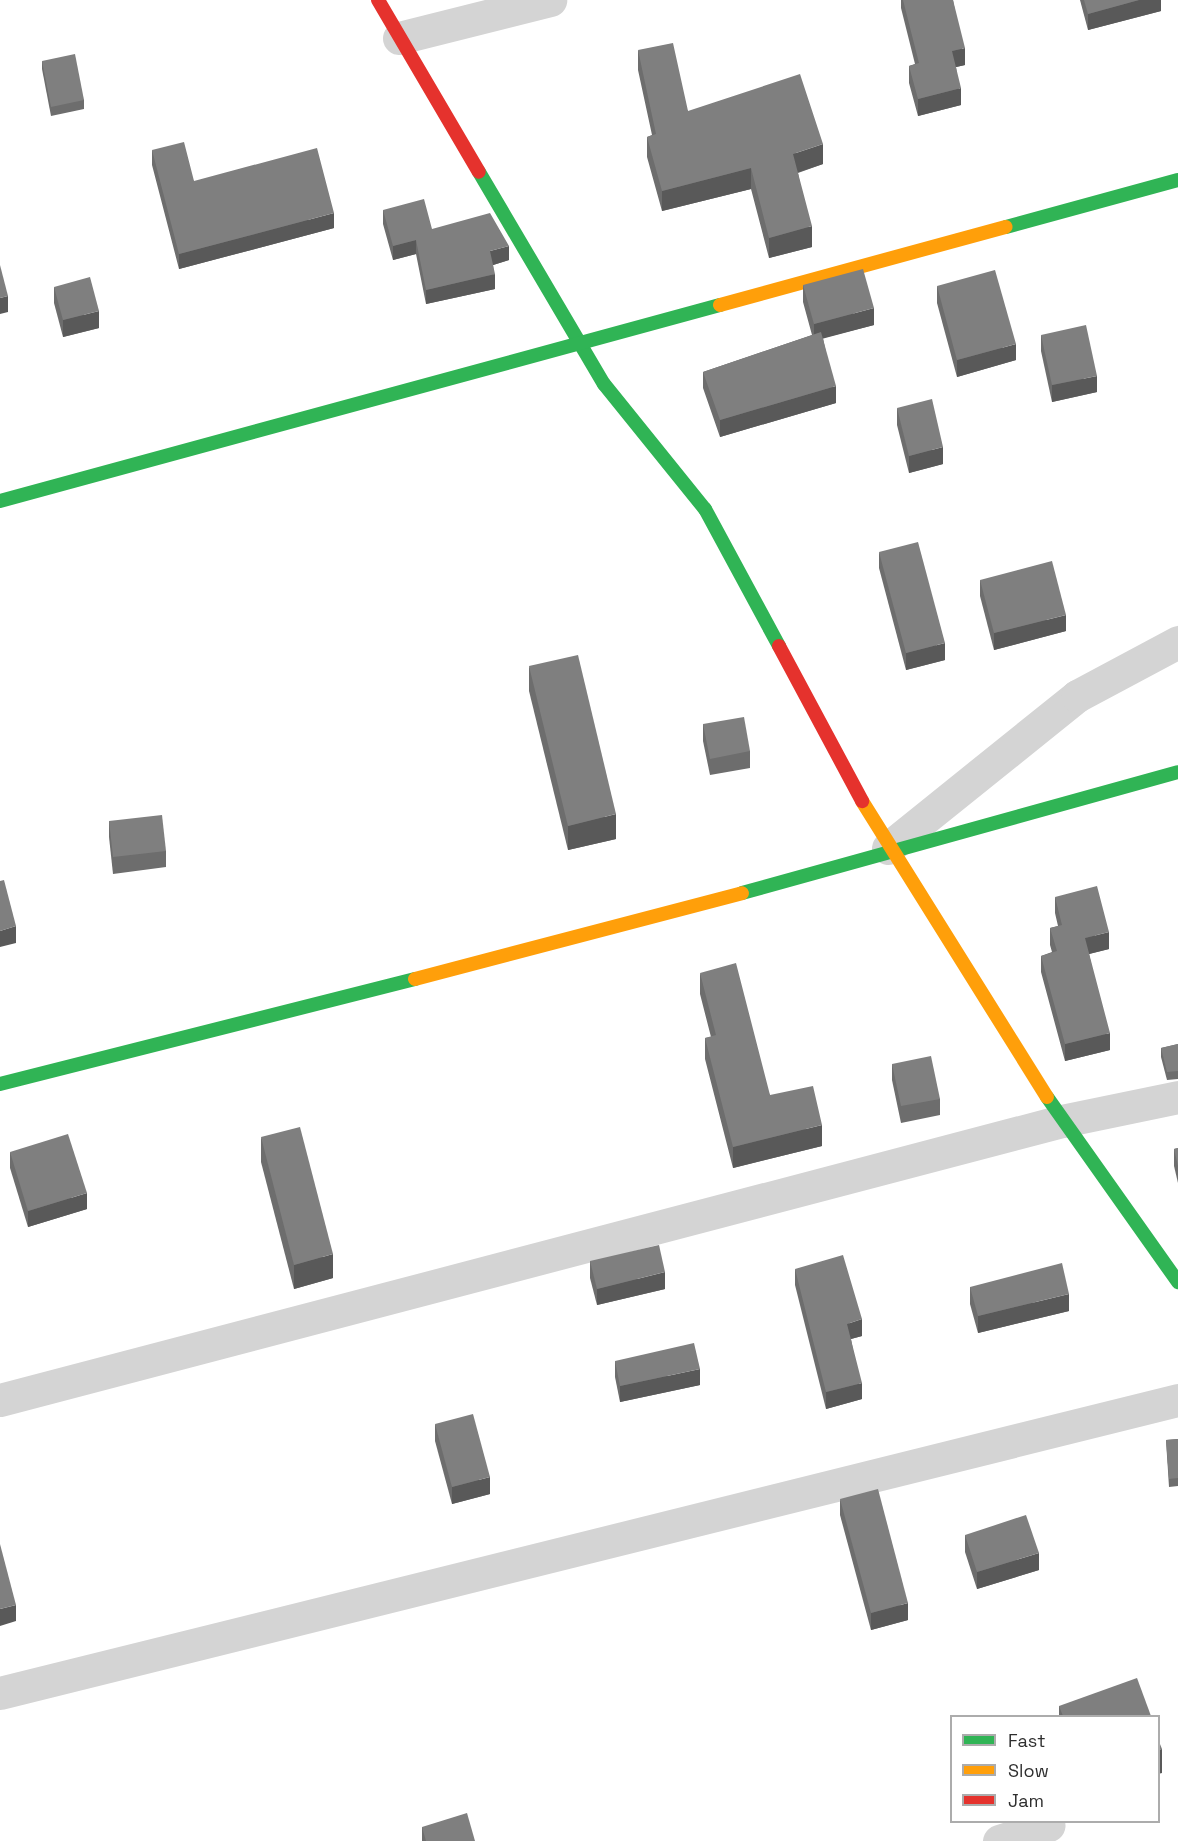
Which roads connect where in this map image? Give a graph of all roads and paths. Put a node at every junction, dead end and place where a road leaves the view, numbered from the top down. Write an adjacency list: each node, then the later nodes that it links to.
1 (378, 0): 3 (street)
2 (550, 0): 3 (street)
3 (399, 38): 5 (street)
4 (1178, 180): 5 (street)
5 (580, 346): 6 (street); 9 (street)
6 (0, 501)
7 (1178, 642): 9 (street)
8 (1178, 772): 9 (street)
9 (888, 848): 10 (street); 12 (street)
10 (0, 1084)
11 (1178, 1097): 12 (street)
12 (1062, 1121): 13 (street); 14 (street)
13 (1178, 1282)
14 (0, 1400)
15 (1178, 1400): 16 (street)
16 (0, 1693)
17 (1048, 1825): 18 (street)
18 (999, 1841)

